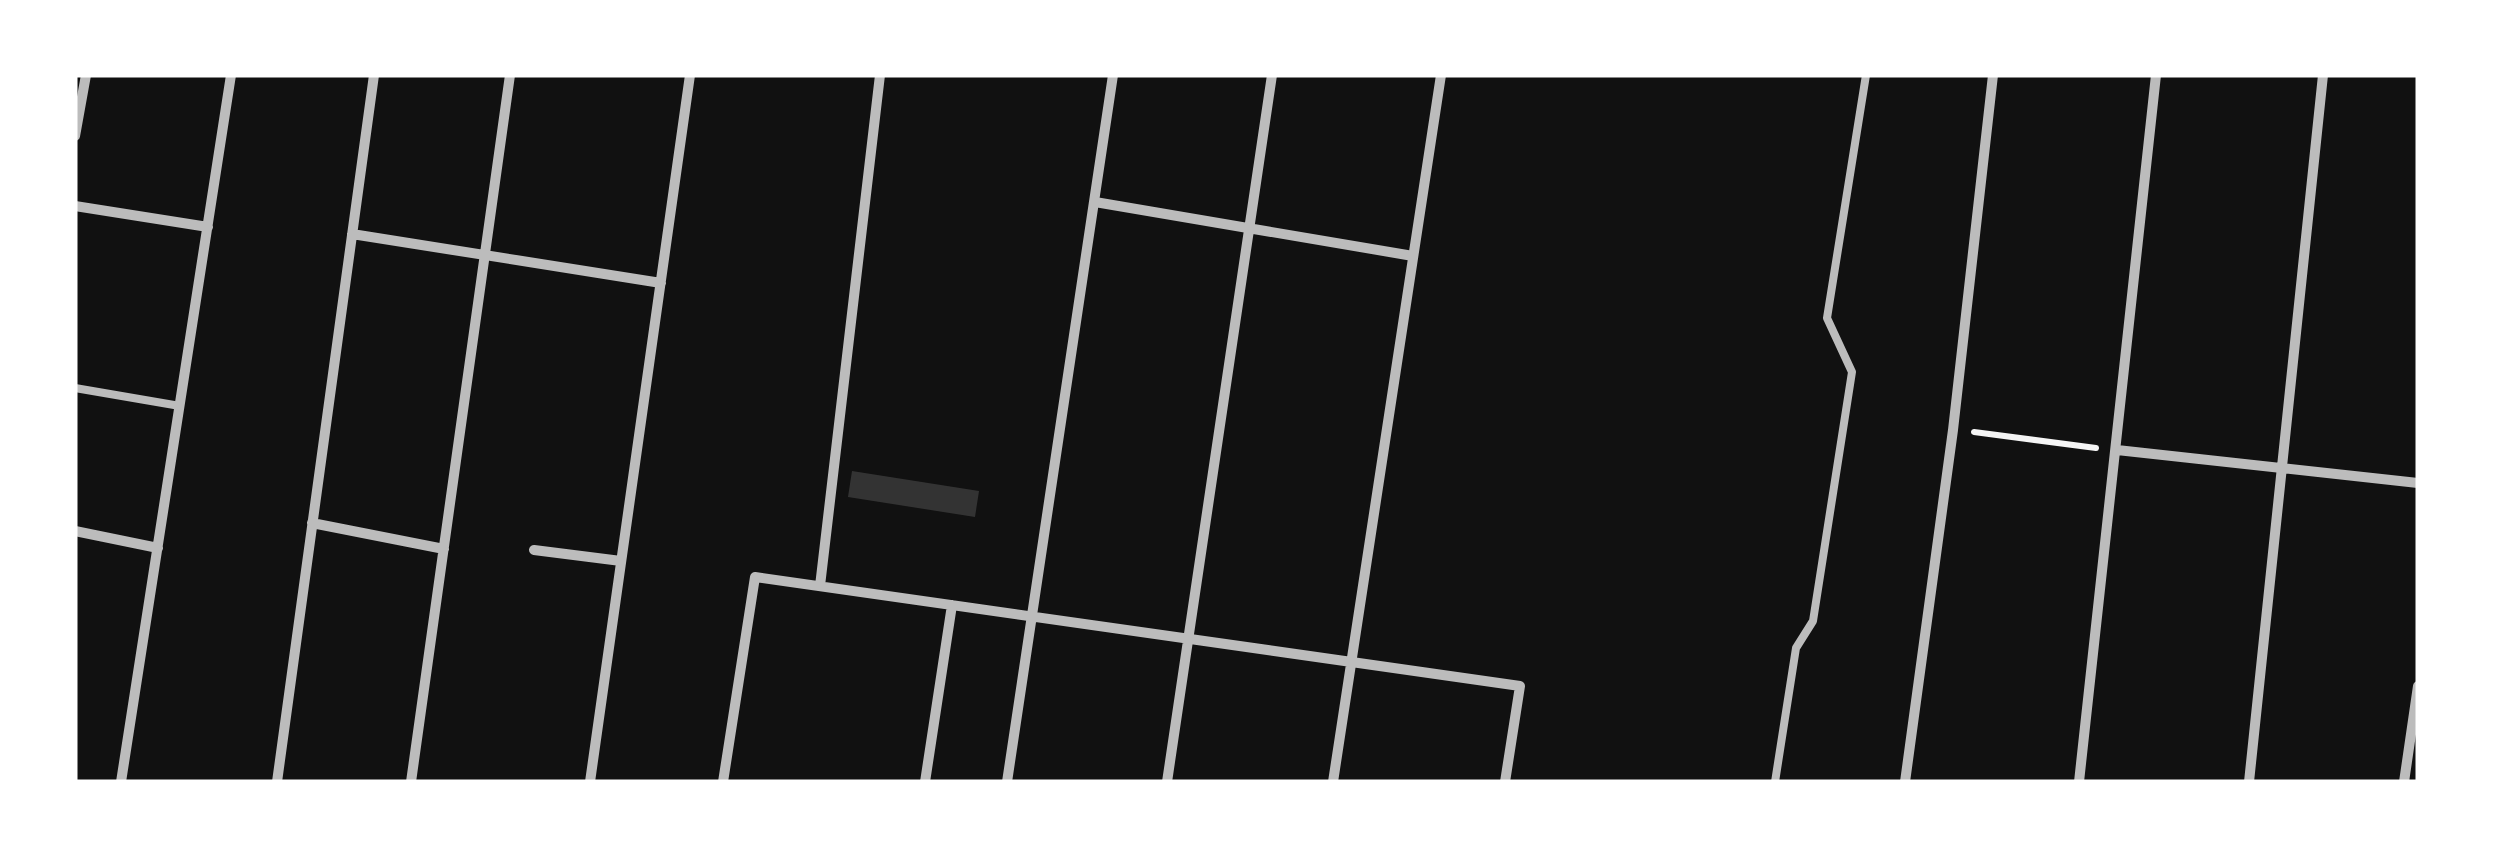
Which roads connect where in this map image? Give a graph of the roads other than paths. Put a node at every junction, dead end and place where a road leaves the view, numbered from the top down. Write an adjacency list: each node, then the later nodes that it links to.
1 (86, 75): 14 (street)
2 (231, 75): 17 (street)
3 (374, 75): 19 (street)
4 (510, 75): 20 (street)
5 (690, 75): 22 (street)
6 (880, 75): 34 (street)
7 (1114, 75): 15 (street)
8 (1272, 75): 18 (street)
9 (1441, 75): 21 (street)
10 (1866, 75): 50 (lane)
11 (1993, 75): 51 (street)
12 (2156, 75): 25 (street)
13 (2323, 75): 26 (street)
14 (75, 136)
15 (1094, 202): 18 (street); 36 (street)
16 (75, 206): 17 (street)
17 (208, 227): 24 (street)
18 (1250, 228): 21 (street); 37 (street)
19 (352, 234): 20 (street); 28 (street)
20 (485, 255): 22 (street); 31 (street)
21 (1413, 256): 38 (street)
22 (660, 283): 33 (street)
23 (75, 388): 24 (lane)
24 (180, 406): 30 (street)
25 (2116, 450): 26 (street); 52 (street)
26 (2280, 468): 27 (street); 53 (street)
27 (2418, 483)
28 (312, 523): 31 (street); 41 (street)
29 (75, 531): 30 (street)
30 (158, 548): 40 (street)
31 (444, 548): 42 (street)
32 (534, 550): 33 (street)
33 (621, 561): 43 (street)
34 (820, 586): 35 (street); 44 (street)
35 (952, 605): 36 (street); 45 (street)
36 (1032, 616): 37 (street); 46 (street)
37 (1190, 639): 38 (street); 47 (street)
38 (1350, 662): 48 (street); 49 (street)
39 (2418, 686): 54 (street)
40 (121, 782)
41 (278, 782)
42 (411, 782)
43 (590, 782)
44 (723, 782)
45 (925, 782)
46 (1007, 782)
47 (1167, 782)
48 (1333, 782)
49 (1505, 782)
50 (1775, 782)
51 (1905, 782)
52 (2079, 782)
53 (2249, 782)
54 (2404, 782)

